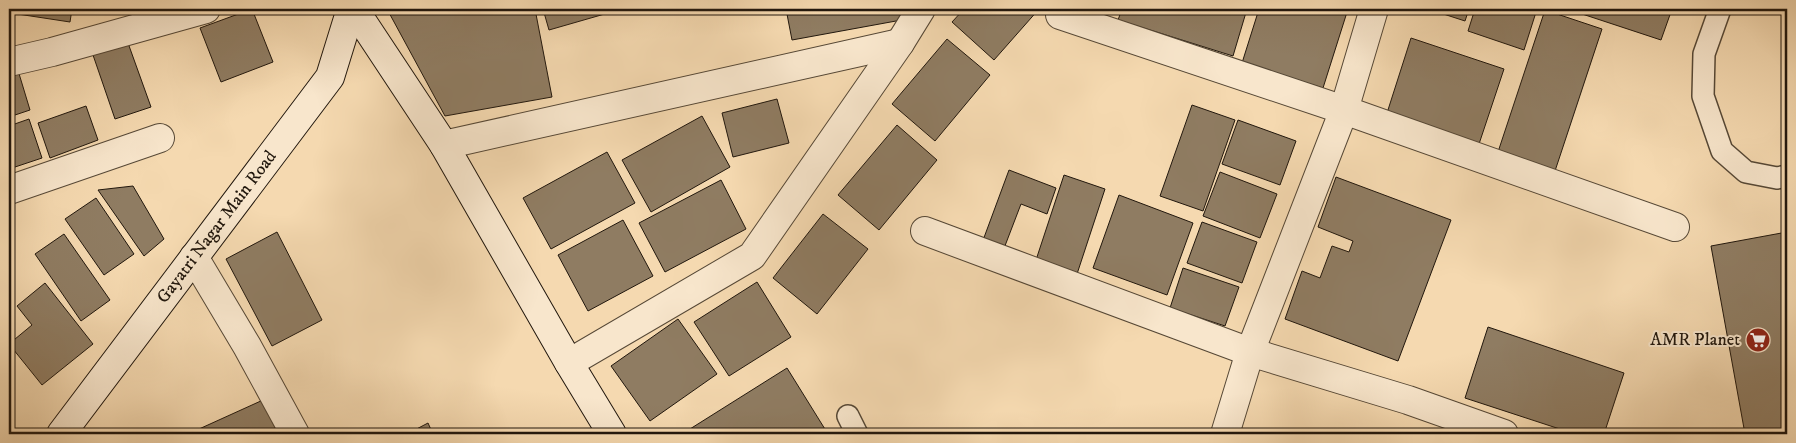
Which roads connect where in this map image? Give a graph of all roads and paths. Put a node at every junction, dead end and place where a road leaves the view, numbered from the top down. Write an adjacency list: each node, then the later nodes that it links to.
1 (206, 9): 8 (street)
2 (353, 9): 11 (street); 16 (street, Gayatri Nagar Main Road)
3 (921, 9): 7 (street)
4 (1374, 9): 9 (street)
5 (1720, 9): 12 (lane)
6 (1060, 15): 9 (street)
7 (900, 43): 11 (street); 18 (street)
8 (9, 62)
9 (1344, 110): 14 (street); 17 (street)
10 (160, 138): 13 (street)
11 (444, 145): 18 (street)
12 (1787, 176)
13 (9, 190)
14 (1675, 227)
15 (925, 231): 17 (street)
16 (194, 257): 19 (street, Gayatri Nagar Main Road); 20 (street)
17 (1250, 352): 22 (street); 23 (street)
18 (569, 363): 21 (street)
19 (61, 434)
20 (295, 434)
21 (612, 434)
22 (1225, 434)
23 (1504, 434)

